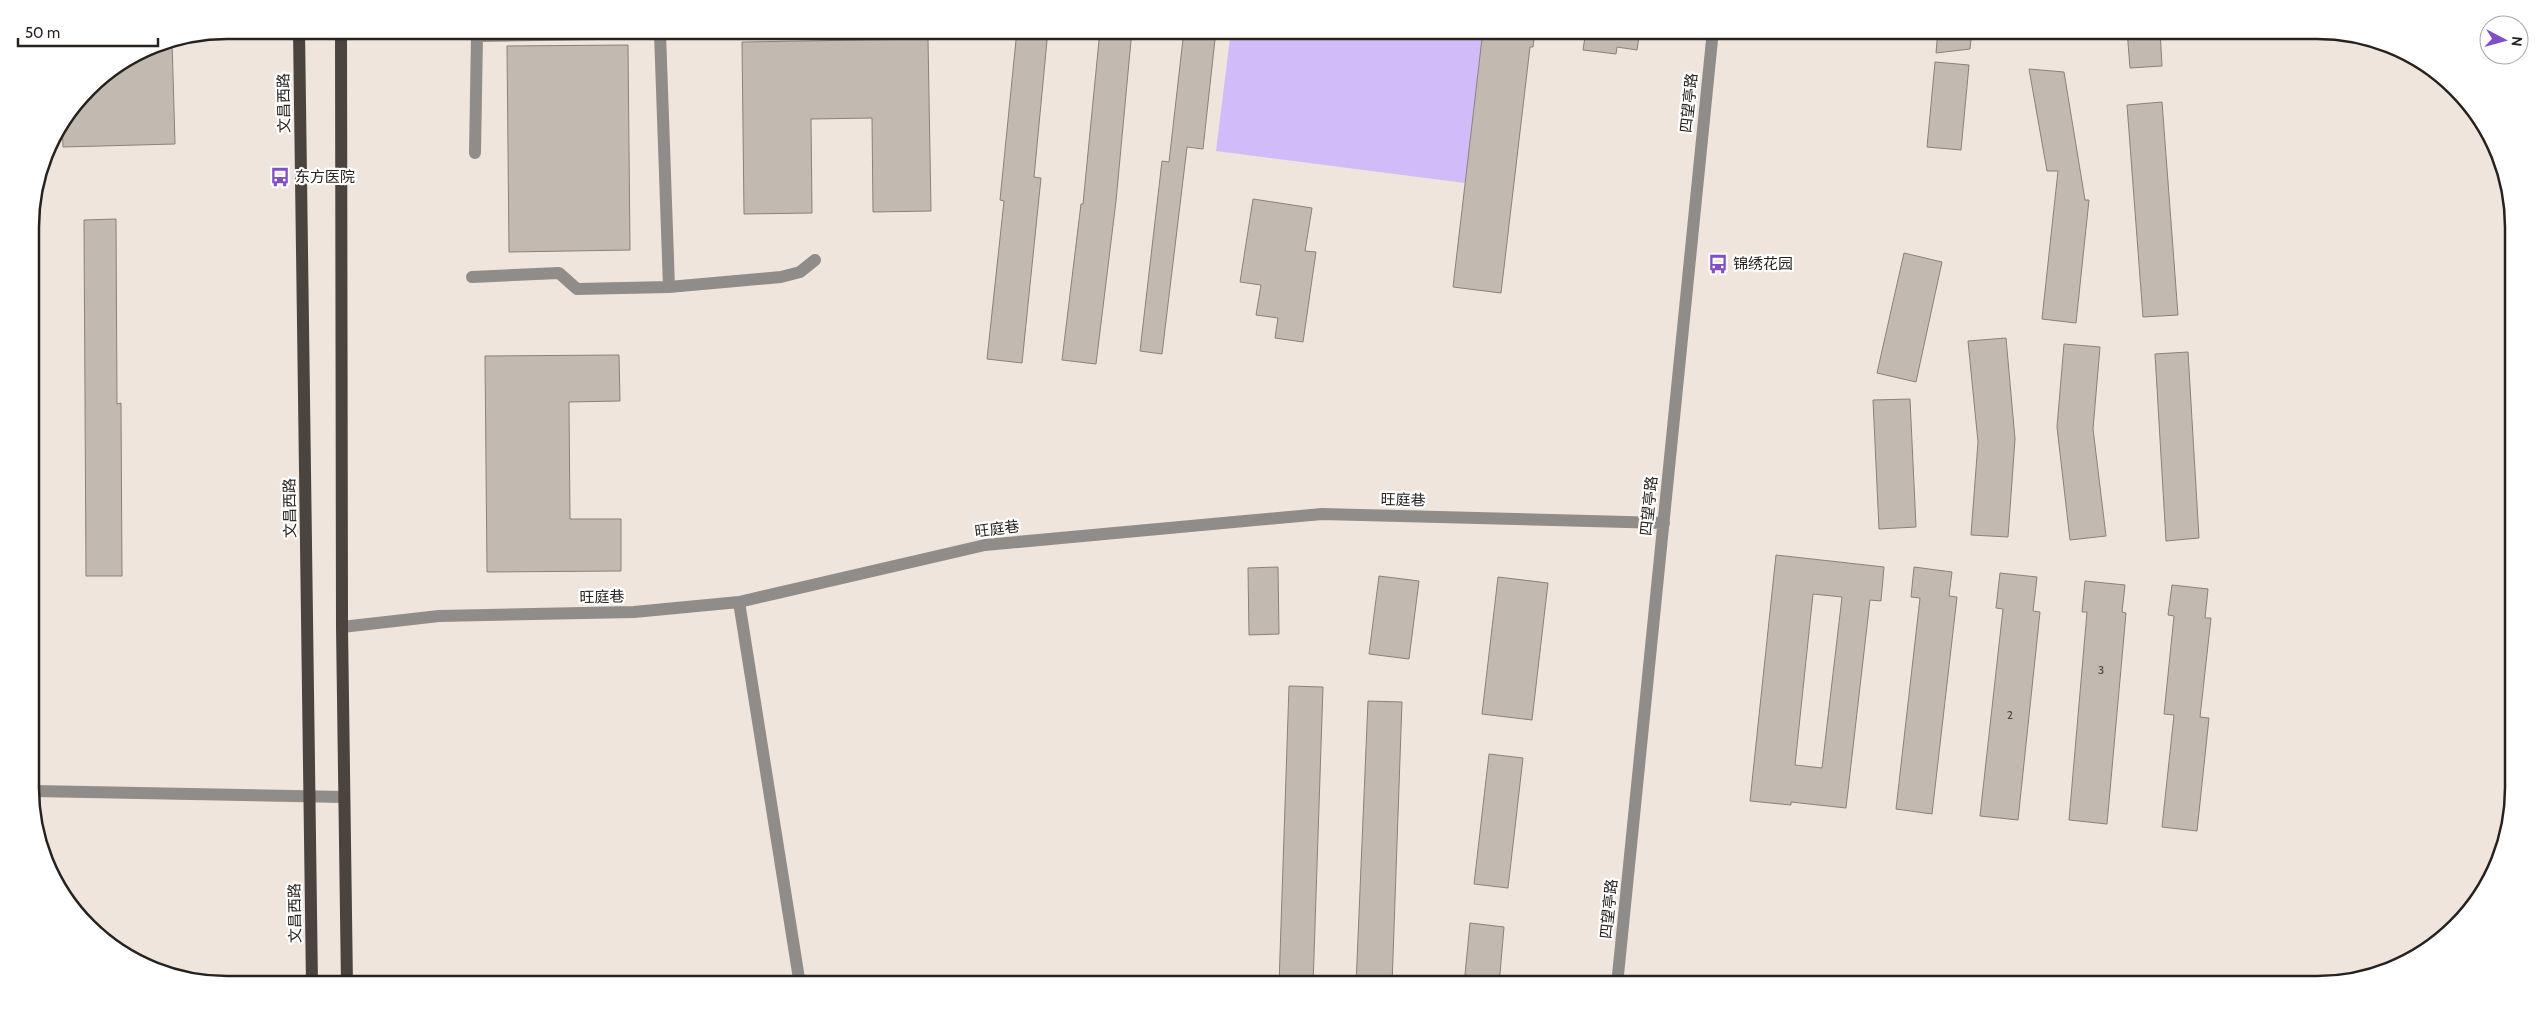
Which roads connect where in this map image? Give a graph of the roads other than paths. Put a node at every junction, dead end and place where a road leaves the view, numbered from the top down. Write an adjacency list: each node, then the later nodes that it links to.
1 (299, 39): 14 (main road, 文昌西路)
2 (341, 39): 12 (main road)
3 (477, 39): 6 (street)
4 (660, 39): 9 (street)
5 (1712, 39): 10 (street, 四望亭路)
6 (475, 153)
7 (815, 260): 9 (street)
8 (472, 276): 9 (street)
9 (669, 287)
10 (1664, 523): 11 (street, 旺庭巷); 19 (street, 四望亭路)
11 (739, 602): 12 (street, 旺庭巷); 18 (street)
12 (342, 627): 15 (main road)
13 (39, 791): 14 (street)
14 (310, 796): 15 (street); 16 (main road, 文昌西路)
15 (344, 797): 17 (main road)
16 (312, 976)
17 (347, 976)
18 (799, 976)
19 (1618, 976)

